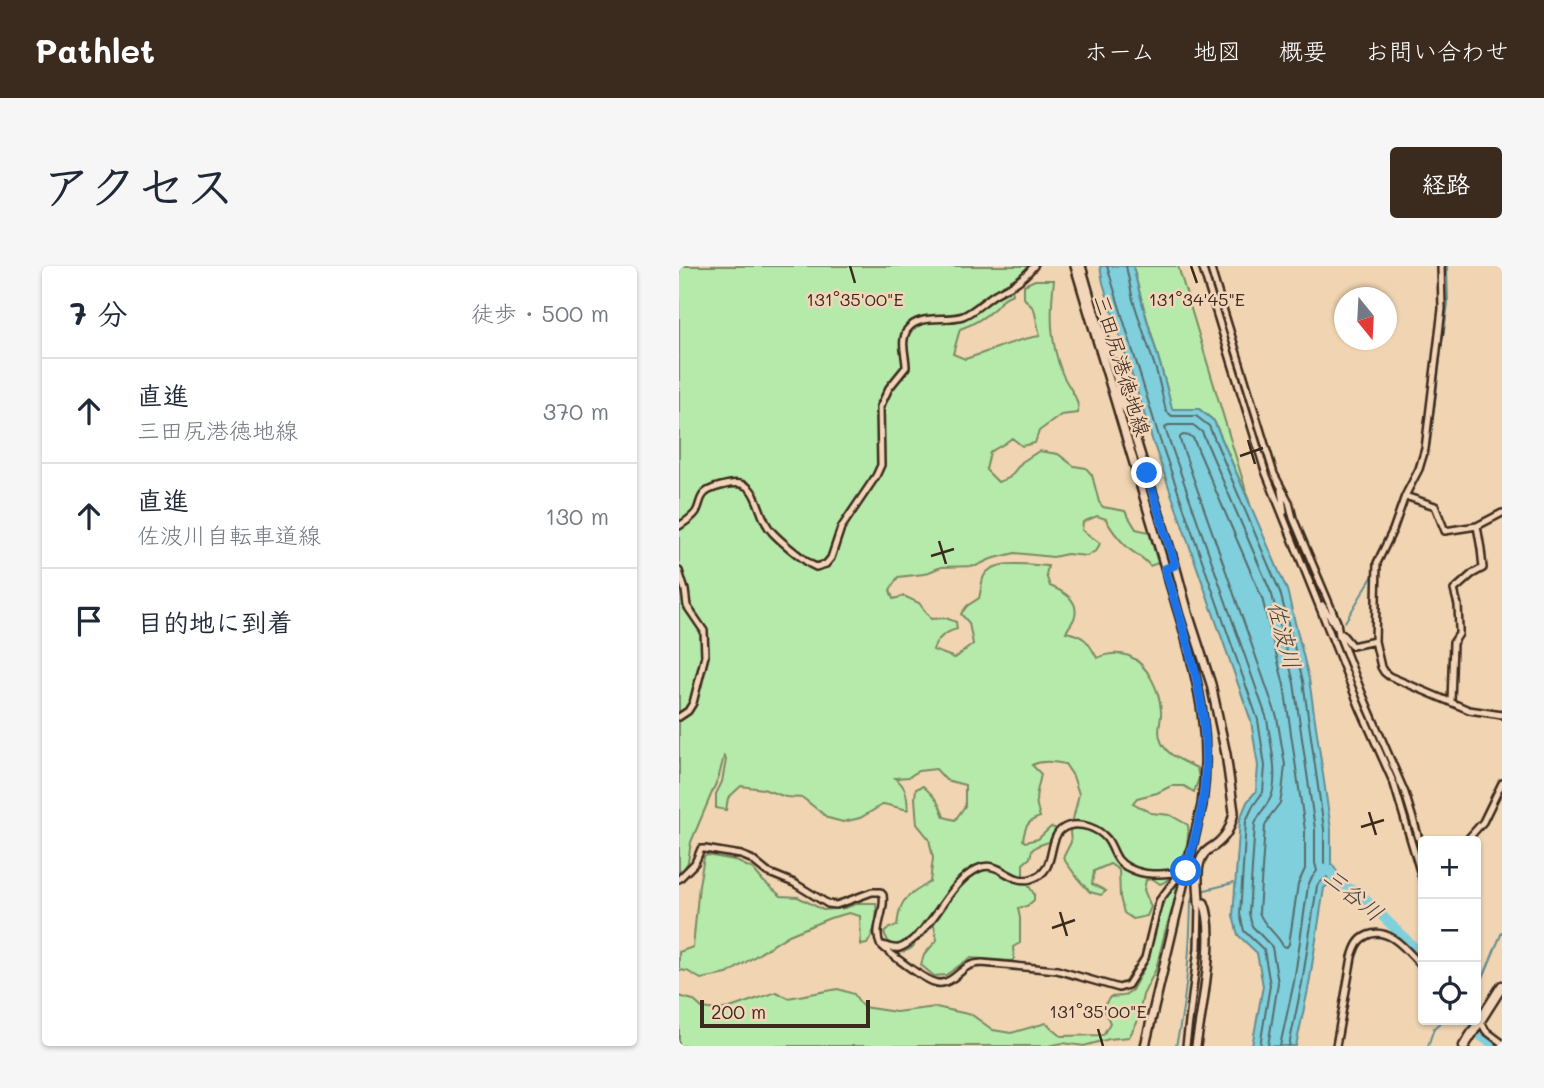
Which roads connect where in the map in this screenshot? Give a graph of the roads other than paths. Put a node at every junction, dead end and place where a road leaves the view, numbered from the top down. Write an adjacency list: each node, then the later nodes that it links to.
1 (1034, 266): 14 (street)
2 (1075, 266): 8 (main road, 三田尻港徳地線)
3 (1081, 266): 7 (main road)
4 (1202, 266): 13 (street)
5 (1210, 266): 10 (street)
6 (1441, 266): 11 (street)
7 (1117, 382): 8 (street); 9 (main road)
8 (1117, 401): 9 (street); 17 (main road, 三田尻港徳地線)
9 (1131, 418): 16 (main road)
10 (1281, 487): 13 (street); 20 (street)
11 (1407, 497): 15 (street); 21 (street)
12 (1502, 513): 15 (street)
13 (1283, 514): 19 (street)
14 (679, 526)
15 (1477, 526): 22 (street)
16 (1175, 565): 17 (street); 32 (main road)
17 (1165, 569): 29 (main road, 三田尻港徳地線)
18 (679, 571): 24 (street)
19 (1319, 605): 20 (street); 28 (street)
20 (1339, 630): 21 (street); 26 (street)
21 (1375, 641): 22 (street)
22 (1451, 702): 23 (street)
23 (1502, 715)
24 (679, 717)
25 (1502, 783): 27 (street)
26 (1418, 836)
27 (1470, 836)
28 (1418, 864)
29 (1184, 871): 31 (main road, 三田尻港徳地線); 34 (street); 34 (street)
30 (679, 879): 34 (street)
31 (1183, 883): 32 (street); 41 (main road, 三田尻港徳地線)
32 (1199, 883): 33 (main road)
33 (1199, 901): 42 (street); 43 (main road)
34 (880, 944)
35 (1418, 962): 44 (street)
36 (1502, 985): 37 (main road)
37 (1481, 1017)
38 (1476, 1025): 45 (main road)
39 (1479, 1025): 40 (street)
40 (1502, 1043)
41 (1145, 1046)
42 (1186, 1046)
43 (1196, 1046)
44 (1336, 1046)
45 (1464, 1046)

